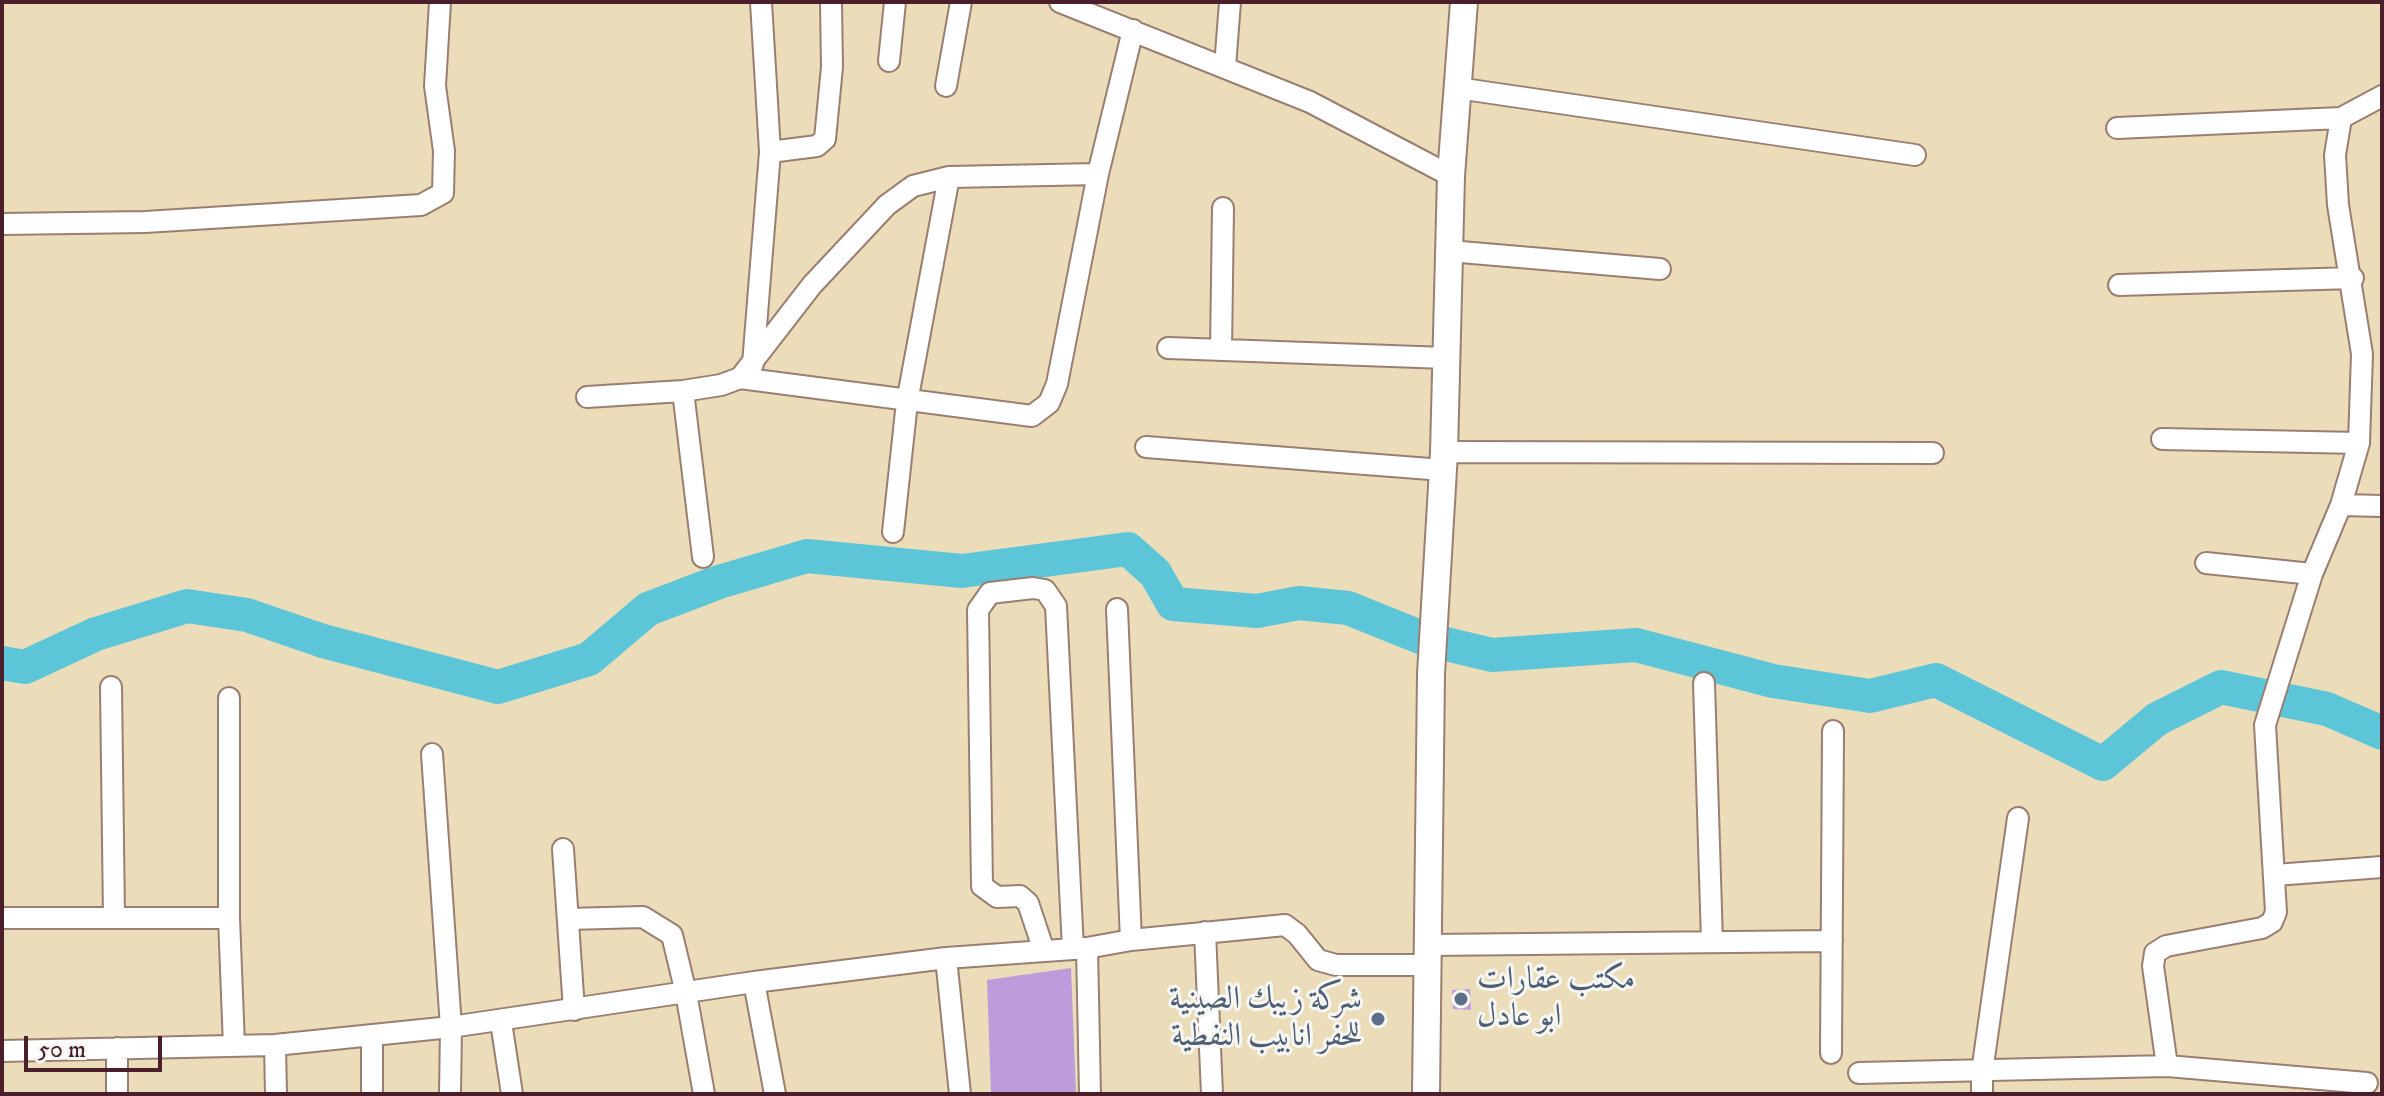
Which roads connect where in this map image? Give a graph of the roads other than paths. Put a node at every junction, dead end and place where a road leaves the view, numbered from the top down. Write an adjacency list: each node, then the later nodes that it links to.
1 (440, 2): 23 (street)
2 (761, 2): 17 (street)
3 (831, 2): 17 (street)
4 (895, 2): 10 (street)
5 (961, 2): 12 (street)
6 (1060, 2): 9 (street)
7 (1230, 2): 11 (street)
8 (1464, 2): 13 (main road)
9 (1133, 30): 11 (street); 19 (street)
10 (889, 61)
11 (1225, 67): 20 (street)
12 (946, 86)
13 (1457, 88): 18 (street); 20 (main road)
14 (2382, 96): 15 (street)
15 (2341, 118): 16 (street); 26 (street)
16 (2117, 128)
17 (770, 152): 32 (street)
18 (1915, 155)
19 (1098, 174): 21 (street); 35 (street)
20 (1451, 176): 24 (main road)
21 (949, 177): 32 (street); 35 (street)
22 (1223, 208): 29 (street)
23 (2, 224)
24 (1449, 251): 25 (street); 31 (main road)
25 (1660, 269)
26 (2353, 278): 27 (street); 30 (street)
27 (2119, 285)
28 (1168, 348): 29 (street)
29 (1221, 350): 31 (street)
30 (2372, 353): 37 (street)
31 (1446, 358): 40 (main road)
32 (746, 371): 33 (street); 35 (street)
33 (683, 391): 34 (street); 44 (street)
34 (587, 397)
35 (907, 402): 43 (street)
36 (2162, 439): 37 (street)
37 (2359, 443): 41 (street)
38 (1146, 447): 40 (street)
39 (1933, 453): 40 (street)
40 (1443, 461): 67 (main road)
41 (2341, 505): 42 (street); 46 (street)
42 (2382, 506)
43 (893, 532)
44 (703, 557)
45 (2206, 563): 46 (street)
46 (2312, 574): 56 (street)
47 (1117, 609): 62 (street)
48 (1704, 683): 64 (street)
49 (111, 687): 58 (street)
50 (229, 698): 59 (street)
51 (1833, 731): 63 (street)
52 (432, 754): 73 (street)
53 (2018, 818): 81 (street)
54 (563, 849): 60 (street)
55 (2382, 867): 56 (street)
56 (2275, 875): 80 (street)
57 (2, 918): 58 (street)
58 (114, 918): 59 (street)
59 (229, 918): 76 (street)
60 (568, 919): 70 (street); 71 (street)
61 (1205, 932): 62 (street); 67 (street); 93 (street)
62 (1131, 940): 65 (street)
63 (1832, 941): 64 (street); 79 (street)
64 (1712, 942): 67 (street)
65 (1080, 948): 66 (street); 66 (street); 92 (street)
66 (1044, 951): 68 (street)
67 (1428, 955): 94 (main road)
68 (946, 958): 69 (street); 91 (street)
69 (754, 982): 70 (street); 90 (street)
70 (686, 993): 71 (street); 89 (street)
71 (574, 1010): 72 (street)
72 (501, 1022): 73 (street); 88 (street)
73 (451, 1027): 74 (street); 87 (street)
74 (372, 1035): 75 (street); 86 (street)
75 (275, 1045): 76 (street); 85 (street)
76 (234, 1046): 77 (street)
77 (117, 1048): 78 (street); 84 (street)
78 (2, 1051)
79 (1831, 1053)
80 (2167, 1066): 81 (street); 83 (street)
81 (1982, 1072): 82 (street); 95 (street)
82 (1859, 1073)
83 (2367, 1083)
84 (117, 1094)
85 (276, 1094)
86 (372, 1094)
87 (450, 1094)
88 (512, 1094)
89 (704, 1094)
90 (775, 1094)
91 (960, 1094)
92 (1090, 1094)
93 (1212, 1094)
94 (1426, 1094)
95 (1982, 1094)

